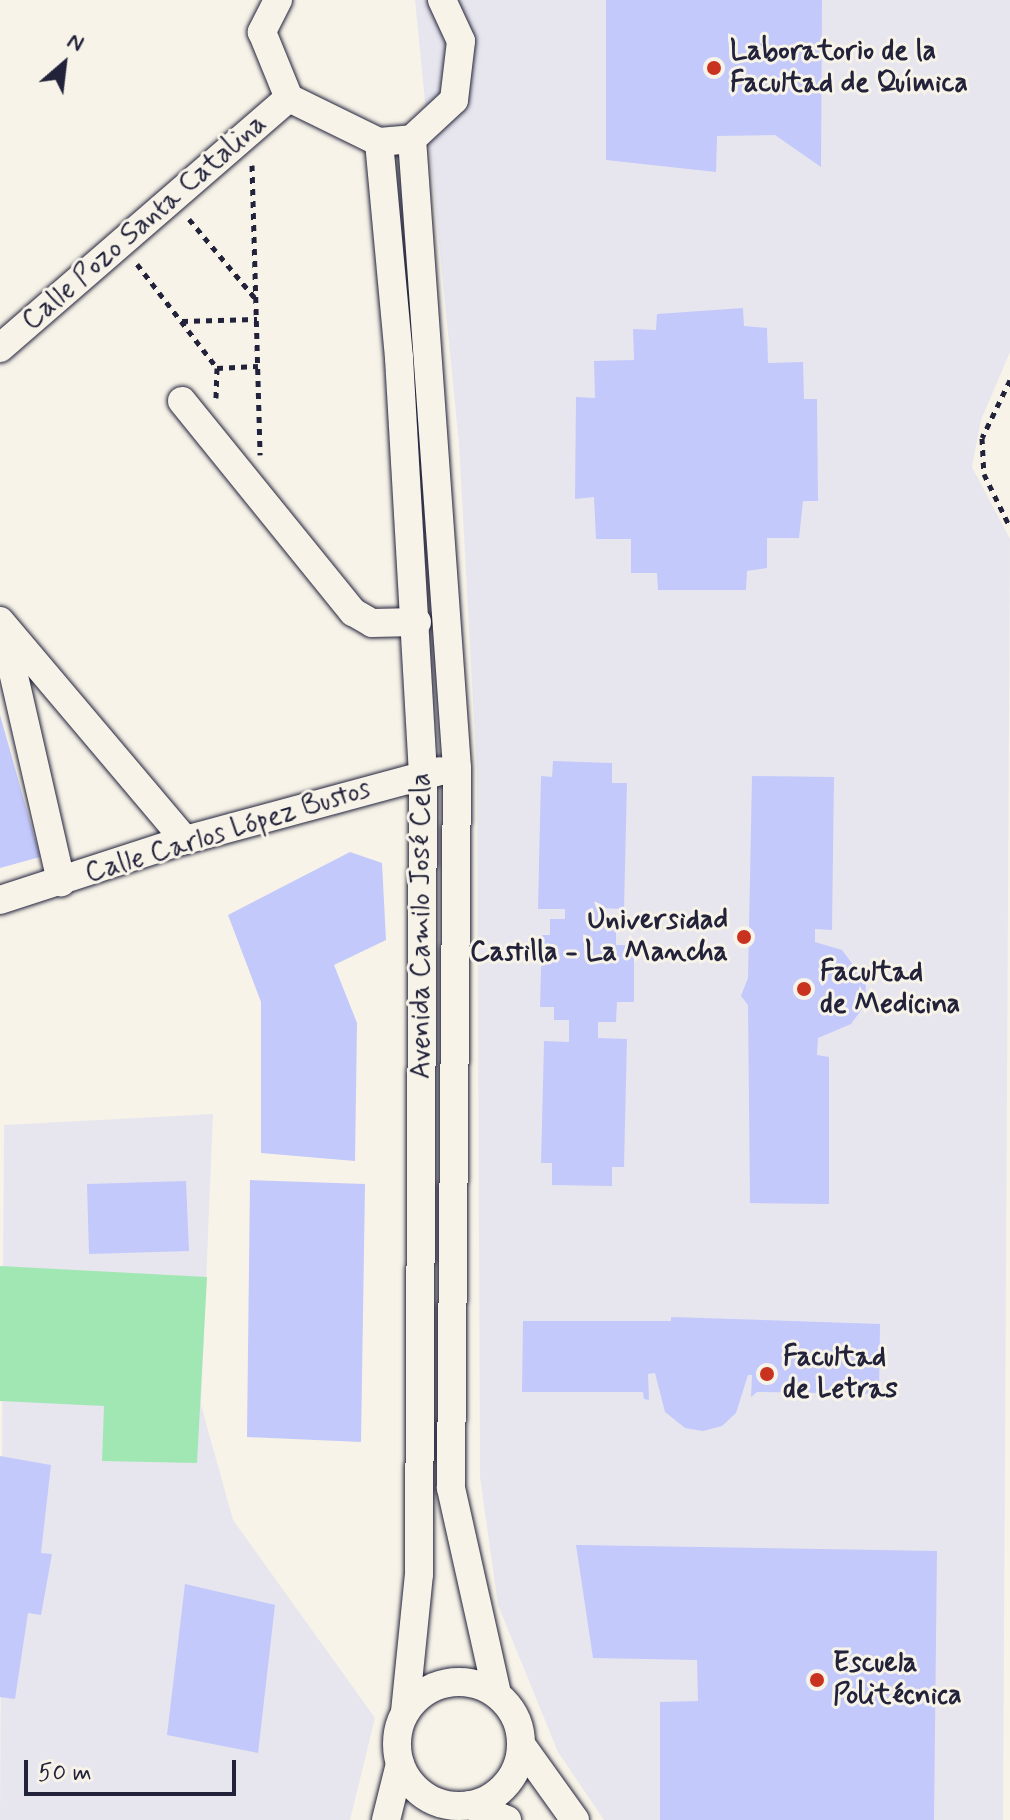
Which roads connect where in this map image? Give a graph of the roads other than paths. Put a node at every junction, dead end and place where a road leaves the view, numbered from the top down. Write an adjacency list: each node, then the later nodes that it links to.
1 (278, 0): 3 (street)
2 (442, 0): 4 (street)
3 (289, 98): 5 (street); 6 (street, Calle Pozo Santa Catalina)
4 (412, 139): 5 (street); 10 (street, Avenida Camilo José Cela)
5 (379, 142): 9 (street, Avenida Camilo José Cela)
6 (0, 348)
7 (182, 401): 9 (street)
8 (1, 622): 12 (street); 13 (street)
9 (417, 622): 11 (street, Avenida Camilo José Cela)
10 (457, 768): 11 (street, Calle Carlos López Bustos); 15 (street, Avenida Camilo José Cela)
11 (423, 774): 12 (street, Calle Carlos López Bustos); 16 (street, Avenida Camilo José Cela)
12 (185, 840): 13 (street, Calle Carlos López Bustos)
13 (61, 882): 14 (street, Calle Carlos López Bustos)
14 (0, 900)
15 (497, 1694): 16 (street); 17 (street)
16 (405, 1711): 18 (street)
17 (522, 1746): 19 (street); 22 (street)
18 (400, 1764): 19 (street); 20 (street)
19 (453, 1811): 21 (street)
20 (386, 1820)
21 (507, 1820)
22 (575, 1820)

